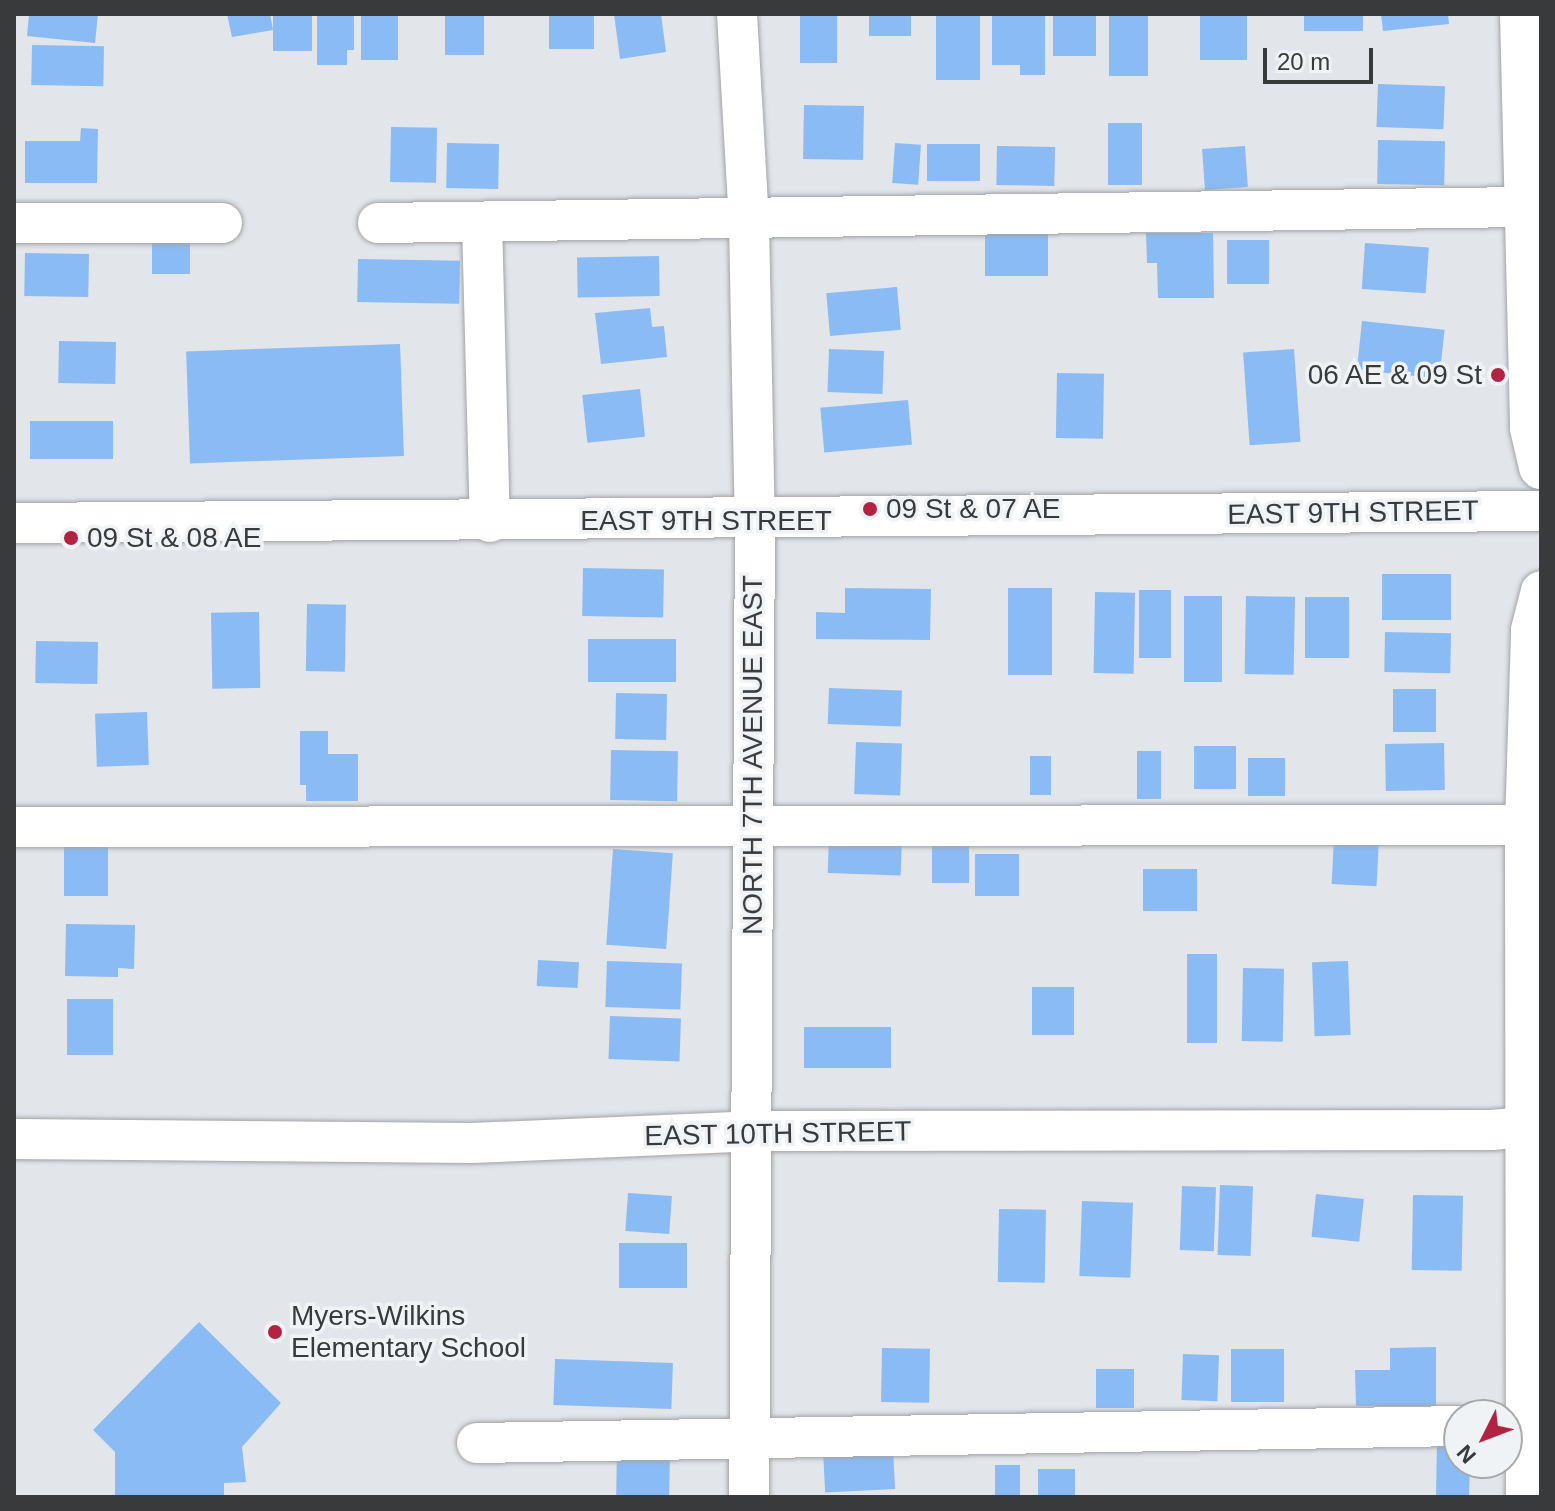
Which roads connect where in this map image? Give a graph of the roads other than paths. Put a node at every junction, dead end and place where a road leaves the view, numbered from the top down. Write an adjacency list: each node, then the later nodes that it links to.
1 (737, 14): 4 (street, NORTH 7TH AVENUE EAST)
2 (1522, 14): 3 (main road)
3 (1527, 207): 4 (street); 9 (main road)
4 (749, 221): 5 (street); 11 (street, NORTH 7TH AVENUE EAST)
5 (482, 222): 8 (street); 12 (street)
6 (14, 223): 7 (street)
7 (222, 223)
8 (378, 223)
9 (1541, 467)
10 (1541, 511): 11 (street, EAST 9TH STREET)
11 (755, 521): 12 (street, EAST 9TH STREET); 17 (street, NORTH 7TH AVENUE EAST)
12 (490, 522): 13 (street, EAST 9TH STREET)
13 (14, 523)
14 (1541, 591): 15 (street)
15 (1525, 825): 17 (street); 18 (street)
16 (14, 827): 17 (street)
17 (752, 827): 20 (street, NORTH 7TH AVENUE EAST)
18 (1534, 899): 19 (street)
19 (1535, 1126): 20 (street, EAST 10TH STREET); 22 (street)
20 (753, 1131): 21 (street, EAST 10TH STREET); 24 (street, NORTH 7TH AVENUE EAST)
21 (14, 1139)
22 (1524, 1425): 27 (street)
23 (1443, 1426): 24 (street)
24 (748, 1437): 25 (street); 26 (street, NORTH 7TH AVENUE EAST)
25 (477, 1443)
26 (749, 1497)
27 (1526, 1497)

